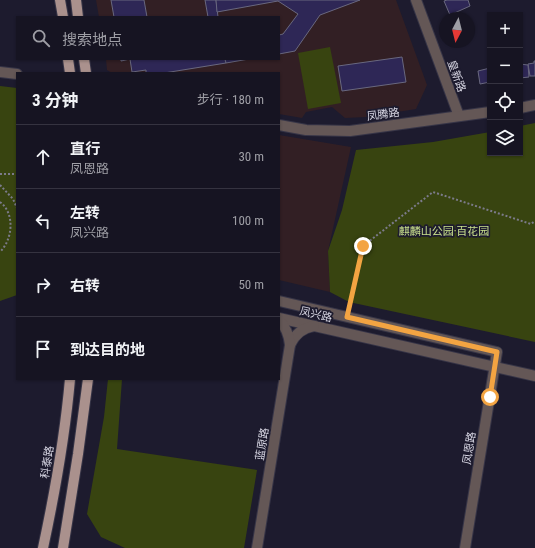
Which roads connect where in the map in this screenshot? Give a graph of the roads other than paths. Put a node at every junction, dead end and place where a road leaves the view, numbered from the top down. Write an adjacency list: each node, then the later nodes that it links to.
1 (60, 0): 4 (main road)
2 (76, 0): 5 (main road)
3 (416, 0): 15 (street, 皇新路)
4 (63, 16)
5 (78, 16)
6 (68, 60): 9 (main road)
7 (84, 60): 10 (main road)
8 (0, 72): 11 (street)
9 (70, 72)
10 (86, 72)
11 (16, 74)
12 (535, 105): 13 (street)
13 (523, 107)
14 (487, 112): 15 (street, 凤腾路)
15 (459, 116): 16 (street, 凤腾路)
16 (280, 124)
17 (280, 301): 22 (street, 凤兴路)
18 (280, 319): 20 (street, 凤兴路)
19 (280, 320): 21 (street, 蓝原路)
20 (315, 326): 21 (street); 23 (street, 凤兴路)
21 (290, 345): 29 (street, 蓝原路)
22 (497, 352): 23 (street, 凤恩路)
23 (495, 367): 24 (street, 凤兴路); 30 (street, 凤恩路)
24 (535, 376)
25 (70, 380): 27 (main road, 科泰路)
26 (88, 380): 28 (main road)
27 (43, 548)
28 (63, 548)
29 (257, 548)
30 (465, 548)

